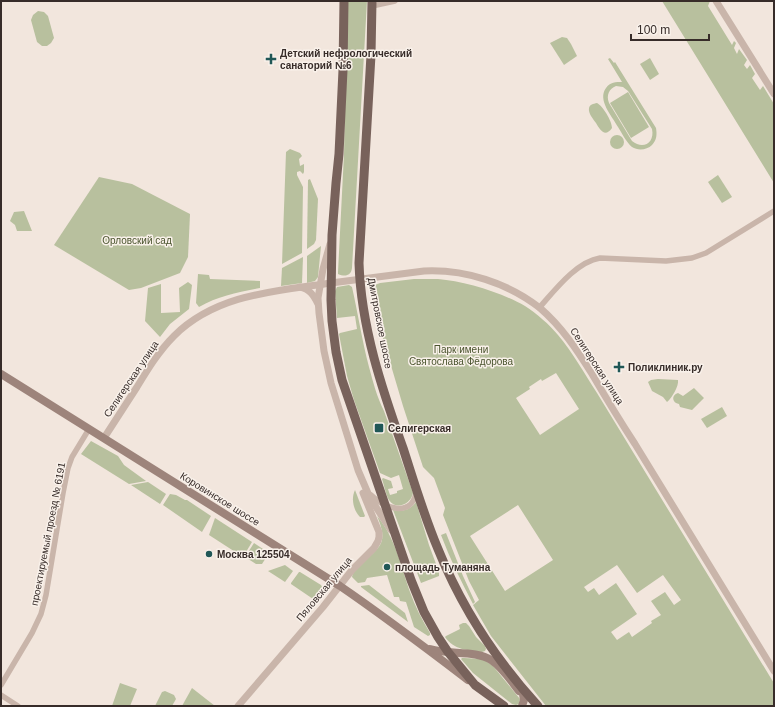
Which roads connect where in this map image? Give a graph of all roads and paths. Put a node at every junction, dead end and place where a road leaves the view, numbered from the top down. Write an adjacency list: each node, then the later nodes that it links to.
1 (344, 1): 7 (main road)
2 (395, 1): 4 (street)
3 (716, 1): 5 (street)
4 (372, 4): 8 (main road, Дмитровское шоссе)
5 (774, 94)
6 (774, 211): 13 (street)
7 (332, 235): 9 (main road); 10 (street)
8 (359, 279): 9 (street, Селигерская улица); 13 (street, Селигерская улица); 18 (main road, Дмитровское шоссе)
9 (332, 283): 10 (street, Селигерская улица); 20 (main road)
10 (320, 285): 11 (street, Селигерская улица); 12 (street)
11 (300, 287): 12 (street); 16 (street, Селигерская улица)
12 (318, 304): 17 (street)
13 (539, 308): 25 (street, Селигерская улица)
14 (1, 374): 15 (main road, Коровинское шоссе)
15 (89, 429): 16 (main road, Коровинское шоссе); 26 (street, проектируемый проезд № 6191)
16 (104, 438): 22 (main road, Коровинское шоссе)
17 (358, 470): 19 (street); 22 (street, Пяловская улица)
18 (416, 486): 20 (street); 28 (main road, Дмитровское шоссе)
19 (367, 491): 20 (street); 21 (street)
20 (386, 506): 21 (main road)
21 (399, 542): 24 (main road)
22 (340, 586): 23 (main road, Коровинское шоссе); 32 (street, Пяловская улица)
23 (424, 646): 24 (main road, Коровинское шоссе); 27 (main road, Коровинское шоссе)
24 (448, 652): 27 (main road); 28 (main road, Дмитровское шоссе)
25 (774, 671)
26 (1, 685)
27 (475, 685): 33 (main road)
28 (523, 692): 30 (main road, Дмитровское шоссе); 34 (main road)
29 (1, 695): 31 (street)
30 (537, 705)
31 (18, 706)
32 (238, 706)
33 (504, 706)
34 (522, 706)

